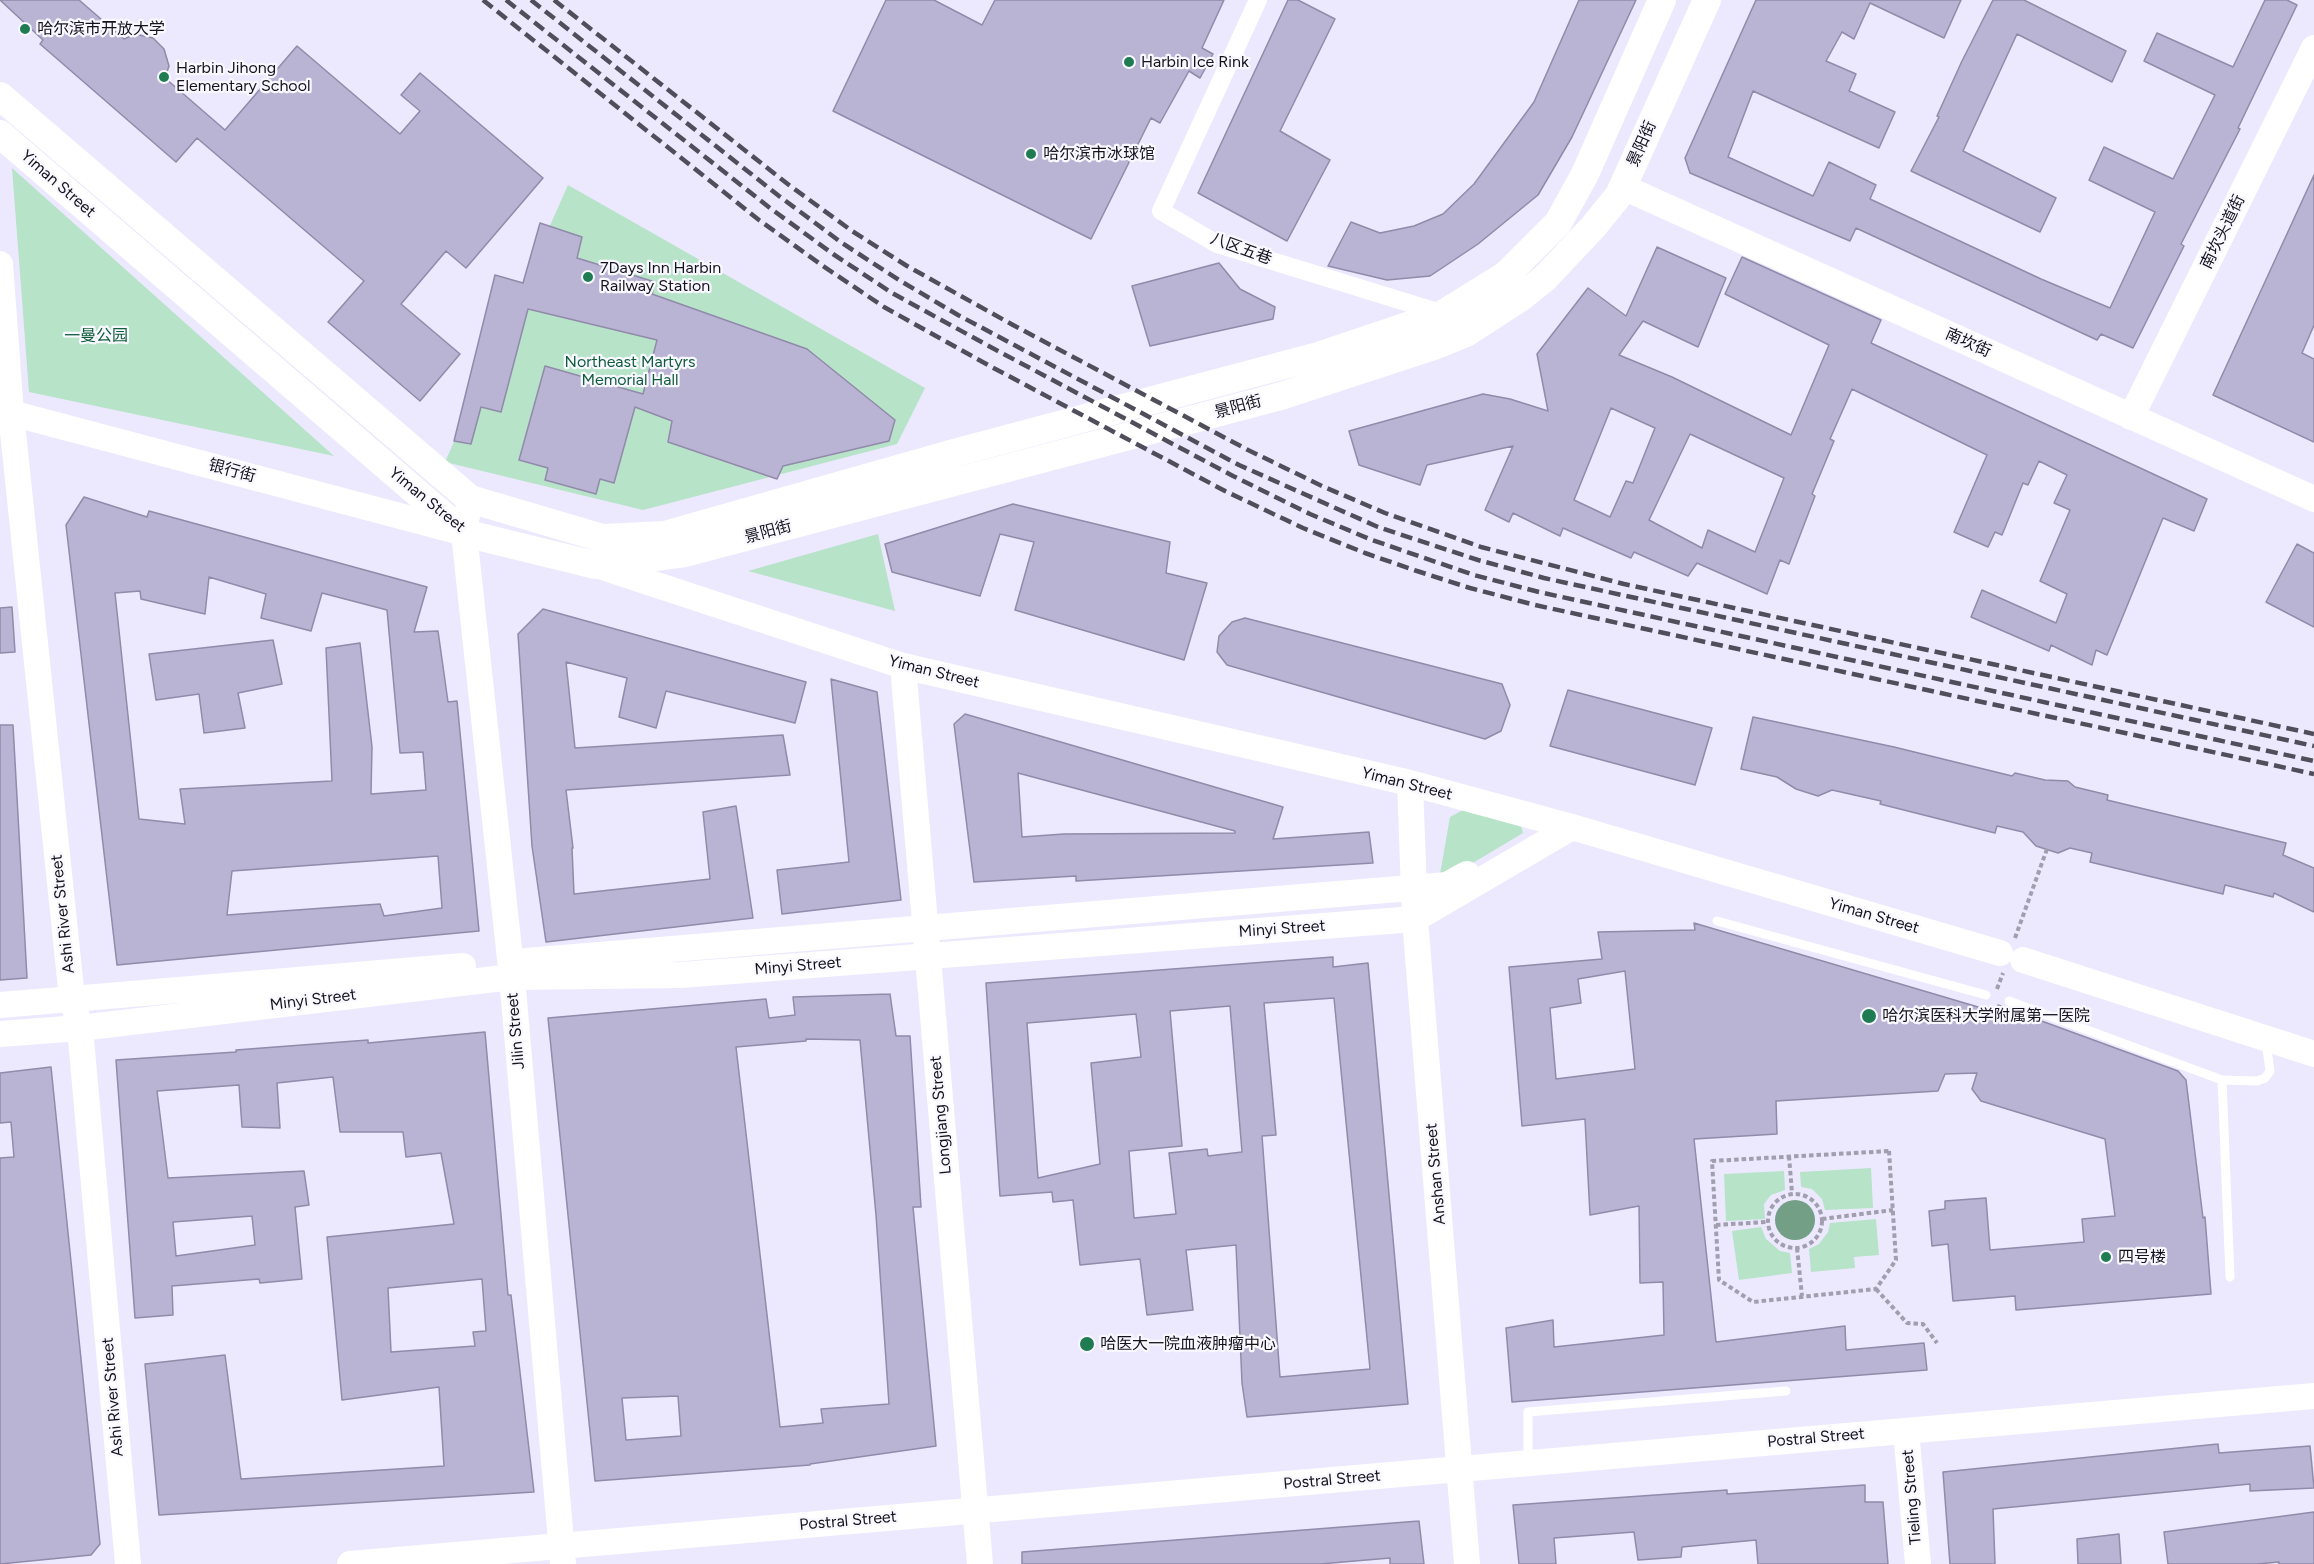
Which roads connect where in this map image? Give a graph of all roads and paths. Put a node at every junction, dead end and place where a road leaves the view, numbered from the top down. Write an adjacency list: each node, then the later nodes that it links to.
1 (1258, 0): 9 (street, 八区五巷)
2 (1662, 0): 9 (main road, 景阳街)
3 (1707, 0): 7 (main road, 景阳街)
4 (2314, 48): 11 (street, 南坎头道街)
5 (0, 96): 12 (main road, Yiman Street)
6 (0, 134): 14 (main road, Yiman Street)
7 (1621, 191): 11 (street, 南坎街); 16 (main road, 景阳街)
8 (0, 264): 10 (street, Ashi River Street)
9 (1443, 314): 15 (main road, 景阳街)
10 (5, 414): 14 (street, 银行街); 29 (street, Ashi River Street)
11 (2131, 417): 13 (street, 南坎街)
12 (470, 499): 14 (street, Jilin Street); 15 (main road, Yiman Street)
13 (2314, 500)
14 (464, 533): 16 (main road, Yiman Street); 27 (street, Jilin Street)
15 (665, 535)
16 (596, 565): 17 (street, Yiman Street)
17 (903, 666): 18 (street, Yiman Street); 24 (street, Longjiang Street)
18 (1410, 783): 19 (street, Yiman Street); 21 (street, Anshan Street)
19 (1564, 825): 21 (street, Minyi Street); 22 (street, Minyi Street); 26 (street, Yiman Street)
20 (2047, 849): 26 (path)
21 (1413, 887): 22 (street, Anshan Street); 24 (street, Minyi Street)
22 (1415, 919): 25 (street, Minyi Street); 53 (street, Anshan Street)
23 (1717, 921): 28 (lane)
24 (925, 930): 25 (street, Longjiang Street); 27 (street, Minyi Street)
25 (927, 955): 27 (street, Minyi Street); 54 (street, Longjiang Street)
26 (2010, 956): 32 (path); 35 (street, Yiman Street)
27 (510, 970): 29 (street, Minyi Street); 33 (street, Minyi Street); 55 (street, Jilin Street)
28 (1986, 995)
29 (72, 998): 31 (street, Minyi Street); 33 (street, Ashi River Street)
30 (2009, 1001): 37 (lane)
31 (0, 1005)
32 (1986, 1017)
33 (80, 1028): 34 (street, Minyi Street); 56 (street, Ashi River Street)
34 (0, 1034)
35 (2266, 1039): 36 (street, Yiman Street); 37 (lane)
36 (2314, 1054)
37 (2222, 1080): 45 (lane)
38 (1789, 1156): 39 (path); 40 (path); 43 (path)
39 (1792, 1193): 41 (path); 42 (path)
40 (1893, 1210): 41 (path); 46 (path)
41 (1822, 1219): 44 (path)
42 (1767, 1222): 43 (path); 44 (path)
43 (1716, 1225): 47 (path)
44 (1797, 1248): 47 (path)
45 (2230, 1277)
46 (1875, 1289): 47 (path); 48 (path)
47 (1802, 1296)
48 (1937, 1343)
49 (1786, 1391): 52 (lane)
50 (2314, 1396): 51 (street, Postral Street)
51 (1906, 1431): 52 (street, Postral Street); 60 (street, Tieling Street)
52 (1528, 1463): 53 (street, Postral Street)
53 (1459, 1469): 54 (street, Postral Street); 59 (street, Anshan Street)
54 (975, 1510): 55 (street, Postral Street); 58 (street, Longjiang Street)
55 (562, 1555): 57 (street, Postral Street)
56 (128, 1564)
57 (350, 1564)
58 (980, 1564)
59 (1467, 1564)
60 (1918, 1564)

